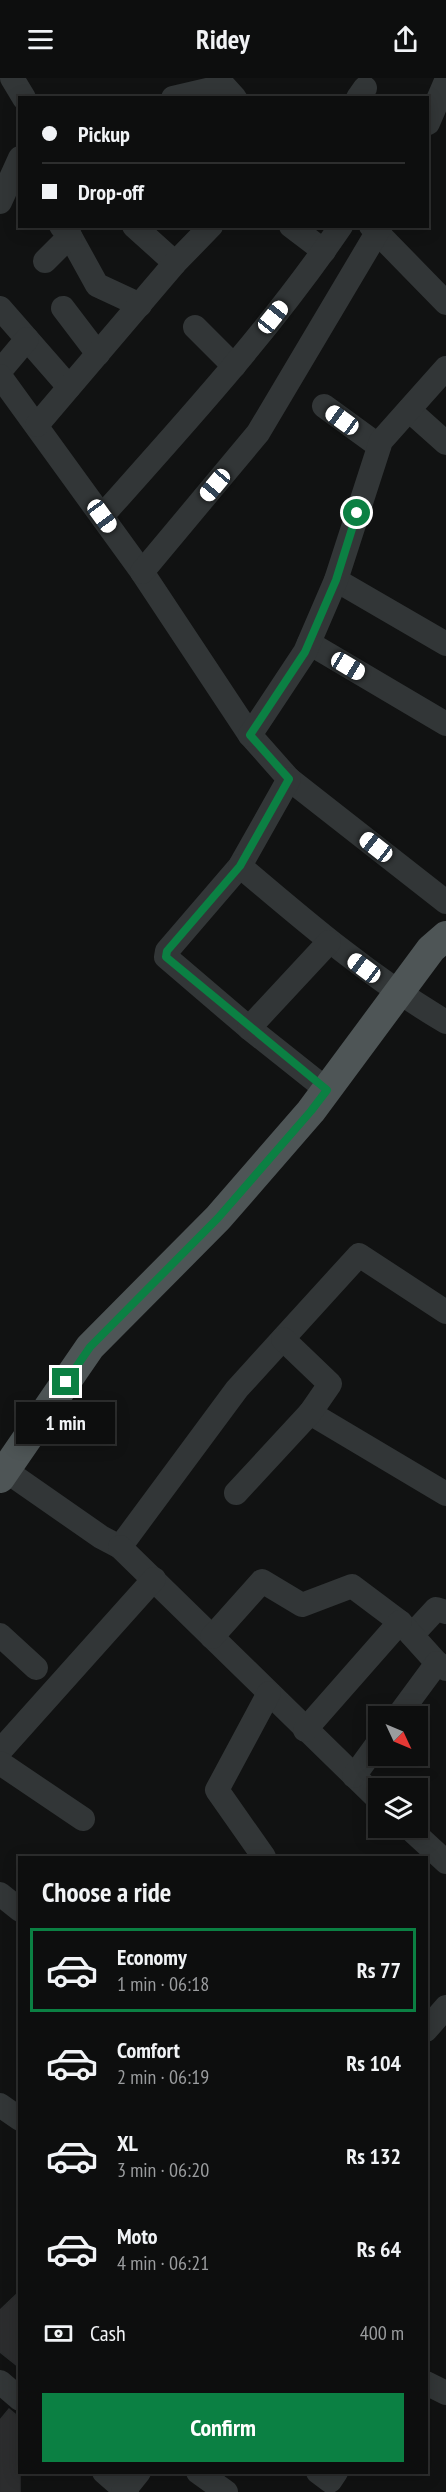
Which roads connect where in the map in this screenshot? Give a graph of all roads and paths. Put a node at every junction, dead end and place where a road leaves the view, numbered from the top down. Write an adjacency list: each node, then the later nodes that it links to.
1 (446, 81): 4 (street)
2 (228, 85): 3 (street)
3 (181, 96)
4 (429, 121)
5 (18, 169): 6 (street)
6 (0, 202)
7 (136, 228): 15 (street)
8 (209, 228): 15 (street)
9 (294, 228): 13 (street)
10 (340, 228): 13 (street)
11 (377, 229): 16 (street); 34 (street)
12 (66, 231): 14 (street); 17 (street)
13 (324, 251): 23 (street)
14 (45, 261)
15 (175, 263): 17 (street)
16 (446, 303)
17 (140, 305): 22 (street)
18 (0, 308): 21 (street)
19 (63, 308): 22 (street)
20 (195, 327): 23 (street)
21 (27, 339): 25 (street); 27 (street)
22 (98, 354): 27 (street)
23 (234, 366): 33 (street)
24 (446, 368): 29 (street)
25 (0, 371)
26 (0, 376): 30 (street)
27 (69, 387): 30 (street)
28 (324, 406): 32 (street)
29 (409, 410): 31 (street); 32 (street)
30 (38, 425): 33 (street)
31 (446, 443)
32 (379, 447): 35 (street)
33 (102, 516): 34 (street)
34 (142, 572): 39 (street)
35 (336, 580): 36 (street); 37 (street)
36 (309, 643): 38 (street); 39 (street)
37 (446, 644)
38 (446, 724)
39 (250, 735): 40 (street)
40 (289, 779): 41 (street); 42 (street)
41 (240, 866): 44 (street); 47 (street)
42 (446, 902)
43 (446, 936): 45 (main road)
44 (329, 942): 45 (street); 47 (street)
45 (399, 995): 46 (street); 48 (main road)
46 (446, 1022)
47 (249, 1028): 48 (street)
48 (327, 1090): 52 (main road)
49 (446, 1312): 50 (street)
50 (283, 1339): 51 (street); 55 (street)
51 (310, 1413): 53 (street); 54 (street)
52 (3, 1474): 55 (street)
53 (236, 1493)
54 (446, 1494)
55 (120, 1547): 56 (street)
56 (154, 1579): 60 (street); 66 (street)
57 (446, 1612): 58 (street)
58 (406, 1628): 60 (street); 61 (street); 65 (street)
59 (0, 1635): 62 (street)
60 (213, 1637): 63 (street)
61 (441, 1666): 64 (street)
62 (36, 1668)
63 (269, 1694): 65 (street); 73 (street)
64 (407, 1706)
65 (305, 1730): 69 (street)
66 (0, 1751)
67 (368, 1757): 69 (street)
68 (0, 1763): 71 (street)
69 (354, 1776): 70 (street)
70 (368, 1789)
71 (83, 1819)
72 (420, 1838): 74 (street)
73 (252, 1852)
74 (446, 1863)
75 (0, 1894): 76 (street)
76 (18, 1908)
77 (446, 2007): 78 (street)
78 (428, 2028)
79 (0, 2105): 80 (street)
80 (18, 2118)
81 (0, 2382): 84 (street)
82 (428, 2384): 83 (street)
83 (446, 2393)
84 (18, 2397)
85 (107, 2474): 87 (street)
86 (201, 2474): 88 (street)
87 (128, 2486)
88 (226, 2492)

